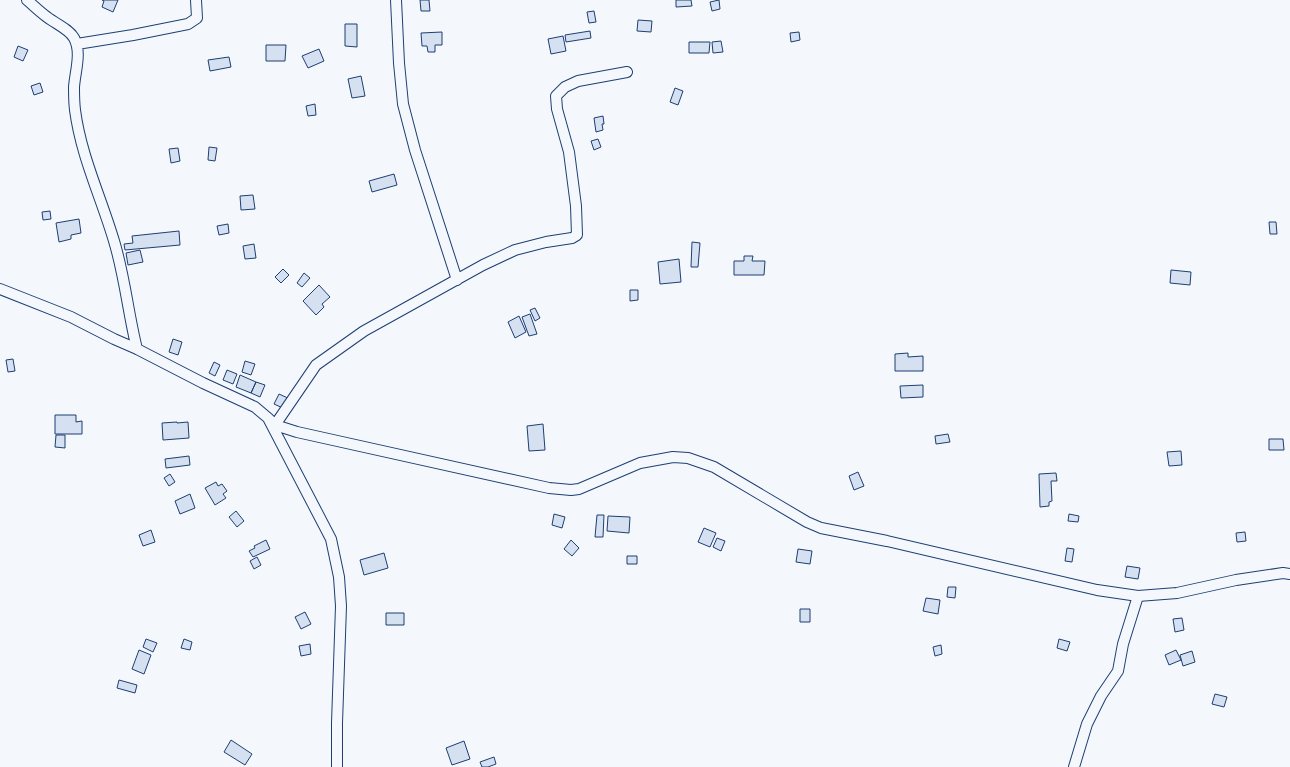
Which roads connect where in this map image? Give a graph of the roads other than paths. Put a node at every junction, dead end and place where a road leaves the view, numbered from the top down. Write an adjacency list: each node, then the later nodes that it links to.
1 (27, 0): 4 (street)
2 (196, 0): 4 (street)
3 (396, 0): 6 (street)
4 (77, 44): 8 (street)
5 (627, 72): 6 (street)
6 (457, 280): 9 (street)
7 (0, 289): 8 (street)
8 (137, 349): 9 (street)
9 (272, 422): 11 (street); 12 (street)
10 (1290, 574): 11 (street)
11 (1138, 596): 13 (street)
12 (337, 767)
13 (1074, 767)

